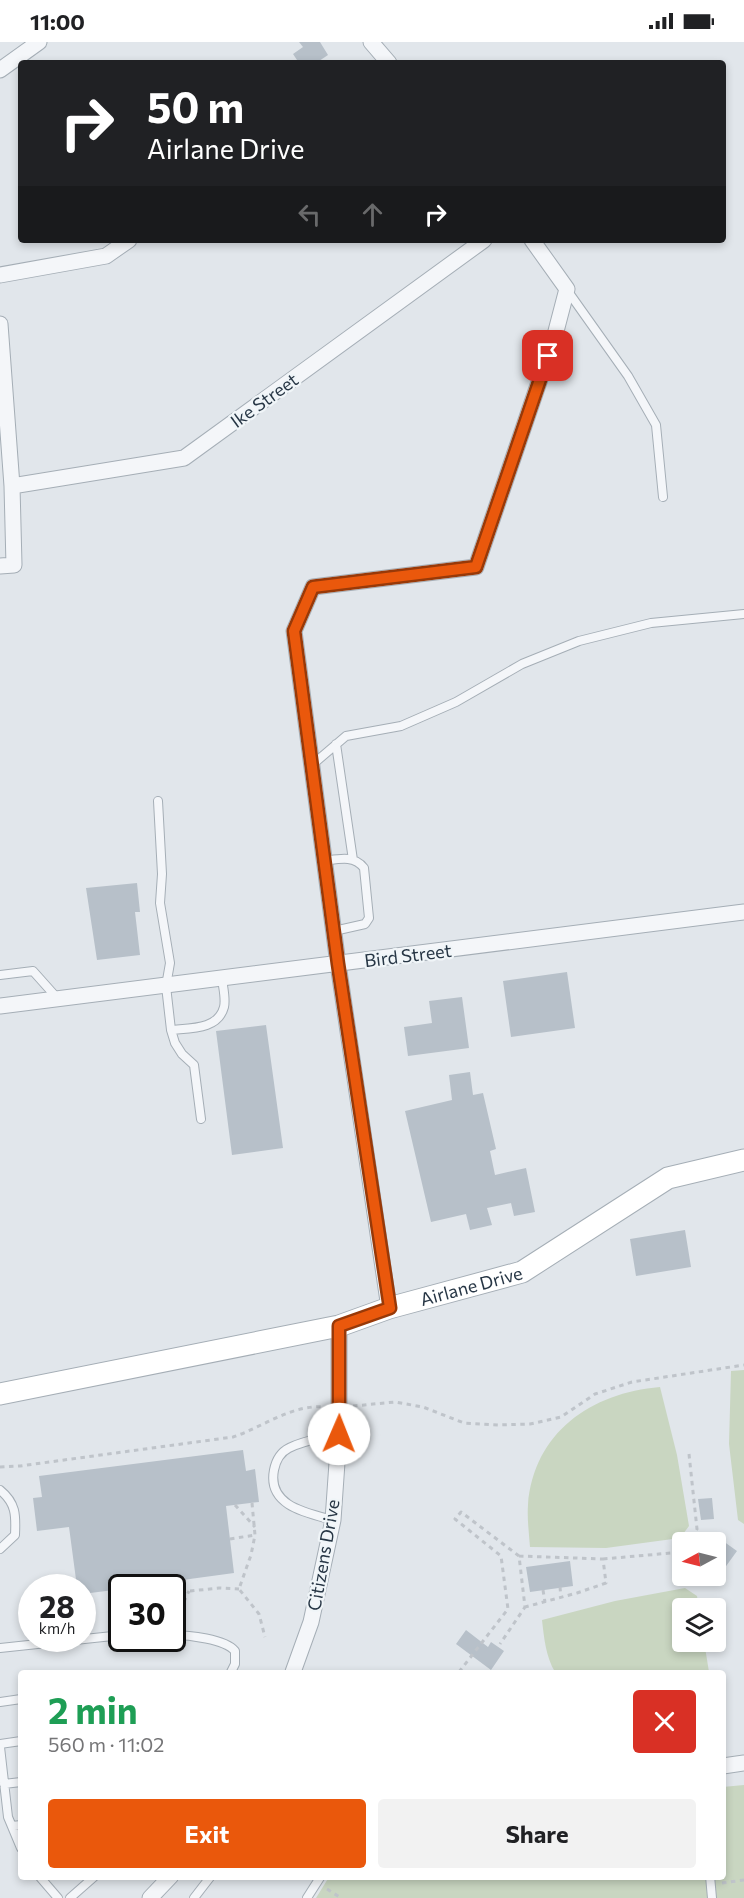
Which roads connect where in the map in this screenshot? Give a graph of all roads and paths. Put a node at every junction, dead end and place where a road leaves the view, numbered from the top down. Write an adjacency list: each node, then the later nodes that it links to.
1 (39, 42): 4 (street)
2 (371, 42): 3 (street)
3 (381, 60)
4 (0, 70)
5 (125, 243): 8 (street)
6 (480, 243): 11 (street, Ike Street)
7 (534, 243): 9 (street)
8 (0, 275)
9 (567, 289): 12 (lane); 16 (street)
10 (0, 326): 11 (street)
11 (12, 486): 13 (street)
12 (663, 497)
13 (0, 566)
14 (744, 614): 15 (lane)
15 (336, 744): 16 (lane); 18 (lane)
16 (312, 765): 19 (street)
17 (158, 801): 25 (lane)
18 (353, 860): 19 (lane); 21 (lane)
19 (324, 861): 21 (street)
20 (744, 912): 22 (street, Bird Street)
21 (334, 931): 22 (street)
22 (338, 964): 24 (street, Bird Street); 31 (street)
23 (0, 975): 26 (lane)
24 (222, 979): 25 (street, Bird Street); 28 (lane)
25 (165, 986): 26 (street, Bird Street); 28 (lane)
26 (58, 999): 27 (street, Bird Street)
27 (0, 1006)
28 (171, 1030): 29 (lane)
29 (201, 1119)
30 (744, 1160): 31 (street, Airlane Drive)
31 (390, 1308): 32 (street, Airlane Drive)
32 (339, 1326): 34 (street, Airlane Drive); 35 (street, Citizens Drive)
33 (744, 1365): 35 (path)
34 (0, 1394)
35 (339, 1408): 36 (street, Citizens Drive); 38 (path)
36 (339, 1434): 42 (street, Citizens Drive); 42 (lane)
37 (689, 1454): 44 (path)
38 (0, 1467)
39 (0, 1490): 47 (lane)
40 (252, 1503): 43 (path)
41 (235, 1505): 43 (path)
42 (333, 1520): 65 (street, Citizens Drive)
43 (255, 1527): 45 (path)
44 (695, 1532)
45 (255, 1535): 46 (path); 52 (path)
46 (230, 1539)
47 (0, 1549)
48 (672, 1553): 50 (path)
49 (519, 1556): 50 (path); 58 (path); 66 (path)
50 (603, 1559): 56 (path)
51 (560, 1587): 56 (path)
52 (239, 1589): 54 (path); 61 (path)
53 (543, 1590): 57 (path)
54 (189, 1592): 55 (path)
55 (186, 1598)
56 (561, 1598): 57 (path)
57 (545, 1602): 58 (path)
58 (525, 1607): 62 (path)
59 (186, 1635): 64 (lane)
60 (108, 1636): 63 (lane)
61 (265, 1637)
62 (500, 1644)
63 (0, 1648)
64 (232, 1670)
65 (294, 1670)
66 (461, 1670)
67 (18, 1699): 68 (lane)
68 (0, 1702)
69 (18, 1742): 70 (lane)
70 (0, 1746): 74 (lane)
71 (744, 1763): 72 (street)
72 (726, 1766)
73 (18, 1782): 74 (lane)
74 (4, 1784): 76 (lane)
75 (18, 1825): 76 (lane)
76 (12, 1826): 77 (lane)
77 (18, 1841)
78 (42, 1880): 85 (lane)
79 (90, 1880): 86 (lane)
80 (167, 1880): 87 (street)
81 (208, 1880): 88 (lane)
82 (319, 1880): 89 (lane); 90 (path)
83 (710, 1880): 84 (path); 91 (lane)
84 (744, 1880)
85 (58, 1898)
86 (70, 1898)
87 (150, 1898)
88 (194, 1898)
89 (307, 1898)
90 (341, 1898)
91 (712, 1898)

